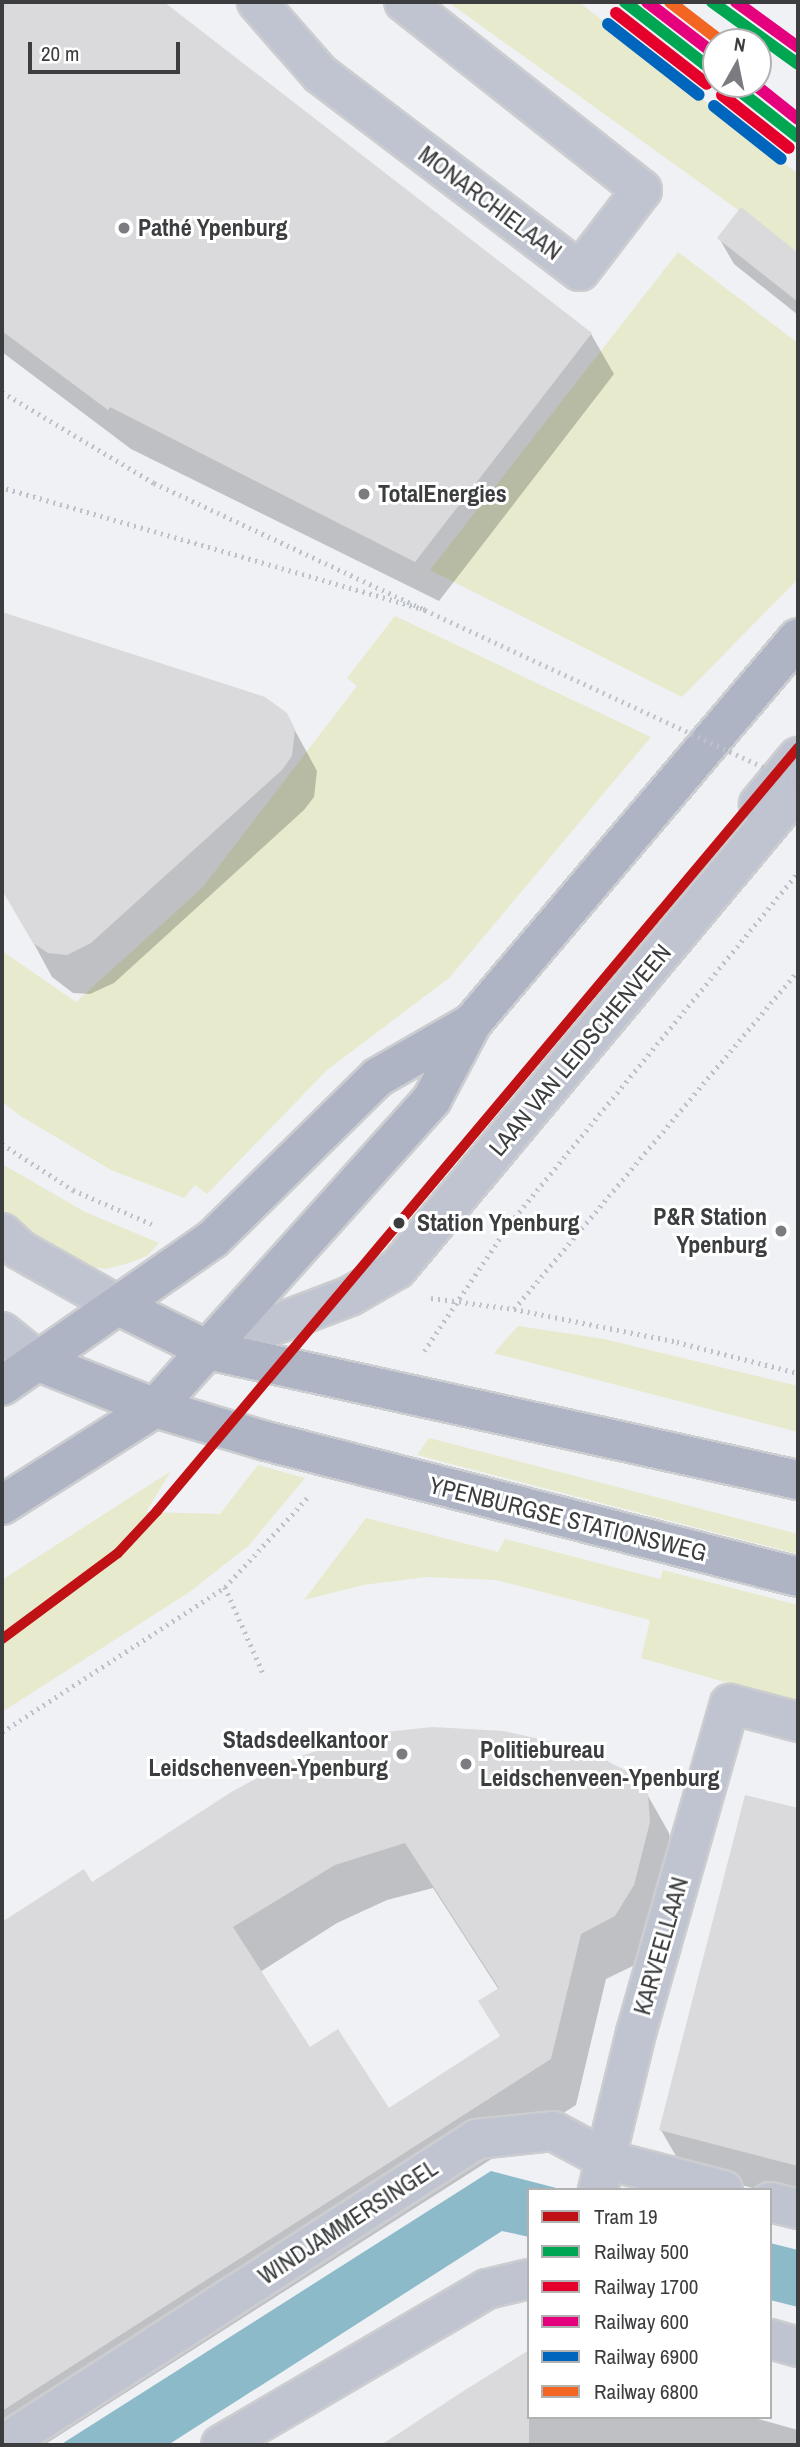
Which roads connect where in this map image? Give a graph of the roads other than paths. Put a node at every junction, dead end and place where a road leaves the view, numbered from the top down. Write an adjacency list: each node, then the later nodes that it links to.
1 (257, 2): 2 (street, MONARCHIELAAN)
2 (404, 2)
3 (798, 638): 6 (main road, LAAN VAN LEIDSCHENVEEN)
4 (798, 757): 8 (street, LAAN VAN LEIDSCHENVEEN)
5 (798, 789): 8 (street, LAAN VAN LEIDSCHENVEEN)
6 (472, 1023): 9 (main road, LAAN VAN LEIDSCHENVEEN); 11 (main road, LAAN VAN LEIDSCHENVEEN)
7 (2, 1233): 9 (street)
8 (350, 1296): 11 (street, LAAN VAN LEIDSCHENVEEN)
9 (121, 1307): 11 (main road); 12 (main road, LAAN VAN LEIDSCHENVEEN)
10 (2, 1332): 12 (street)
11 (208, 1350): 14 (main road, LAAN VAN LEIDSCHENVEEN); 15 (main road)
12 (39, 1362): 13 (main road); 14 (main road, YPENBURGSE STATIONSWEG)
13 (2, 1386)
14 (155, 1408): 16 (main road); 17 (main road, YPENBURGSE STATIONSWEG)
15 (798, 1480)
16 (2, 1505)
17 (798, 1577)
18 (798, 1722): 19 (street, KARVEELLAAN)
19 (603, 2175): 20 (street, WINDJAMMERSINGEL); 27 (street, WINDJAMMERSINGEL)
20 (707, 2188)
21 (772, 2202): 22 (street)
22 (798, 2209)
23 (527, 2279): 26 (street)
24 (772, 2340): 25 (street)
25 (798, 2347)
26 (236, 2441)
27 (2, 2445)

